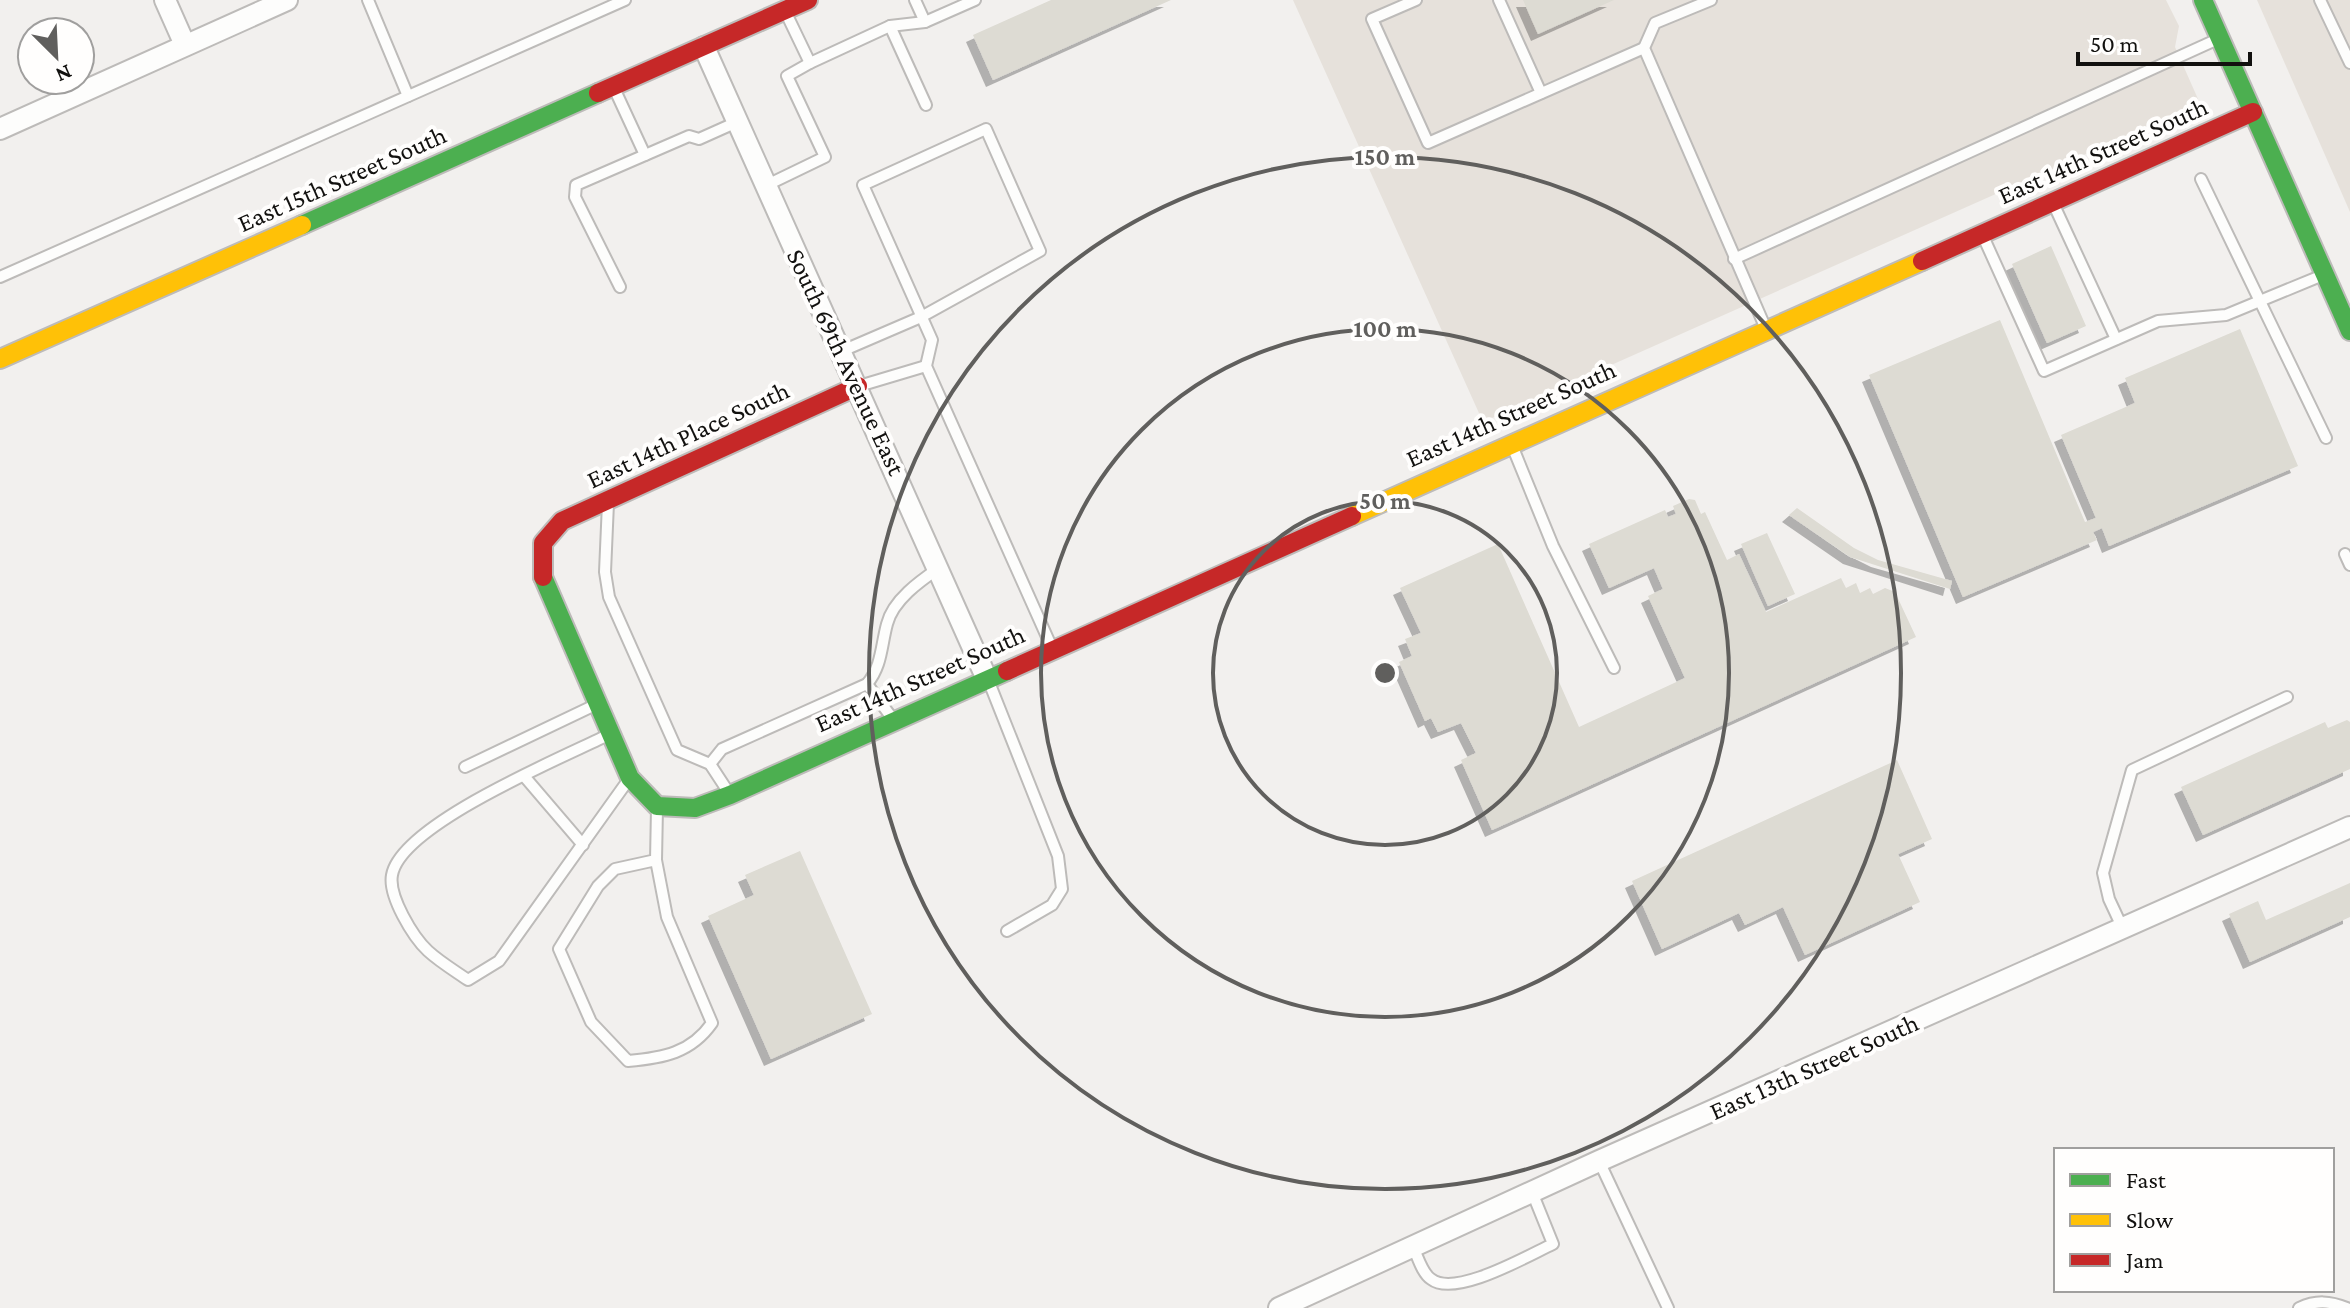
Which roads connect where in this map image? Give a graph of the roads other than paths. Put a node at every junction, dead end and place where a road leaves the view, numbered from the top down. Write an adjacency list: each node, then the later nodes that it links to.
1 (165, 0): 17 (street)
2 (287, 0): 17 (street)
3 (368, 0): 24 (lane)
4 (625, 0): 24 (lane)
5 (808, 0): 13 (street, East 15th Street South)
6 (915, 0): 14 (lane)
7 (975, 0): 14 (lane)
8 (1416, 0): 23 (lane)
9 (1499, 0): 23 (lane)
10 (1711, 0): 19 (lane)
11 (2203, 0): 16 (street)
12 (2320, 0): 21 (lane)
13 (785, 10): 18 (street, East 15th Street South); 20 (lane)
14 (925, 22): 15 (lane)
15 (890, 26): 20 (lane); 25 (lane)
16 (2220, 38): 26 (street); 34 (lane)
17 (185, 45): 28 (street)
18 (704, 47): 22 (street, East 15th Street South); 27 (street, South 69th Avenue East)
19 (1644, 48): 23 (lane); 34 (lane)
20 (810, 63): 31 (lane)
21 (2350, 63)
22 (614, 87): 29 (lane); 44 (street, East 15th Street South)
23 (1541, 93)
24 (408, 96): 36 (lane)
25 (926, 105)
26 (2253, 112): 32 (street, East 14th Street South); 35 (street)
27 (737, 122): 29 (lane); 31 (street, South 69th Avenue East)
28 (0, 129)
29 (645, 155): 37 (lane)
30 (2201, 179): 38 (lane)
31 (765, 186): 43 (street, South 69th Avenue East)
32 (2052, 202): 33 (street, East 14th Street South); 42 (lane)
33 (1982, 234): 40 (street, East 14th Street South); 42 (lane)
34 (1734, 259): 40 (lane)
35 (2325, 274): 38 (lane); 41 (street)
36 (0, 277)
37 (620, 287)
38 (2262, 300): 42 (lane); 47 (lane)
39 (921, 317): 39 (lane); 43 (lane); 45 (lane)
40 (1766, 330): 48 (street, East 14th Street South)
41 (2350, 331)
42 (2116, 339)
43 (842, 351): 46 (street, South 69th Avenue East)
44 (0, 359)
45 (926, 366): 46 (lane); 51 (lane)
46 (858, 386): 49 (street, East 14th Place South); 50 (street, South 69th Avenue East)
47 (2326, 438)
48 (1510, 443): 51 (street, East 14th Street South); 52 (lane)
49 (608, 501): 56 (street, East 14th Place South); 59 (lane)
50 (939, 568): 53 (street, South 69th Avenue East); 54 (lane)
51 (1052, 648): 53 (street, East 14th Street South)
52 (1614, 668)
53 (986, 677): 57 (street, East 14th Street South); 69 (lane)
54 (867, 684): 57 (lane); 59 (lane)
55 (2287, 697): 68 (lane)
56 (597, 704): 58 (street); 60 (lane)
57 (893, 720): 63 (street, East 14th Street South)
58 (611, 734): 61 (lane); 62 (street)
59 (710, 764): 63 (lane)
60 (465, 767)
61 (524, 776): 66 (lane); 66 (lane)
62 (630, 778): 64 (street); 66 (lane)
63 (730, 795): 64 (street, East 14th Street South)
64 (657, 806): 67 (lane)
65 (2350, 827): 68 (street, East 13th Street South)
66 (583, 845)
67 (656, 860): 67 (lane)
68 (2123, 929): 70 (street, East 13th Street South)
69 (1007, 931)
70 (1599, 1161): 71 (street, East 13th Street South); 74 (lane)
71 (1532, 1192): 72 (street, East 13th Street South); 72 (lane)
72 (1413, 1247): 73 (street, East 13th Street South)
73 (1279, 1308)
74 (1668, 1308)
75 (2299, 1308): 76 (lane)
76 (2347, 1308)

